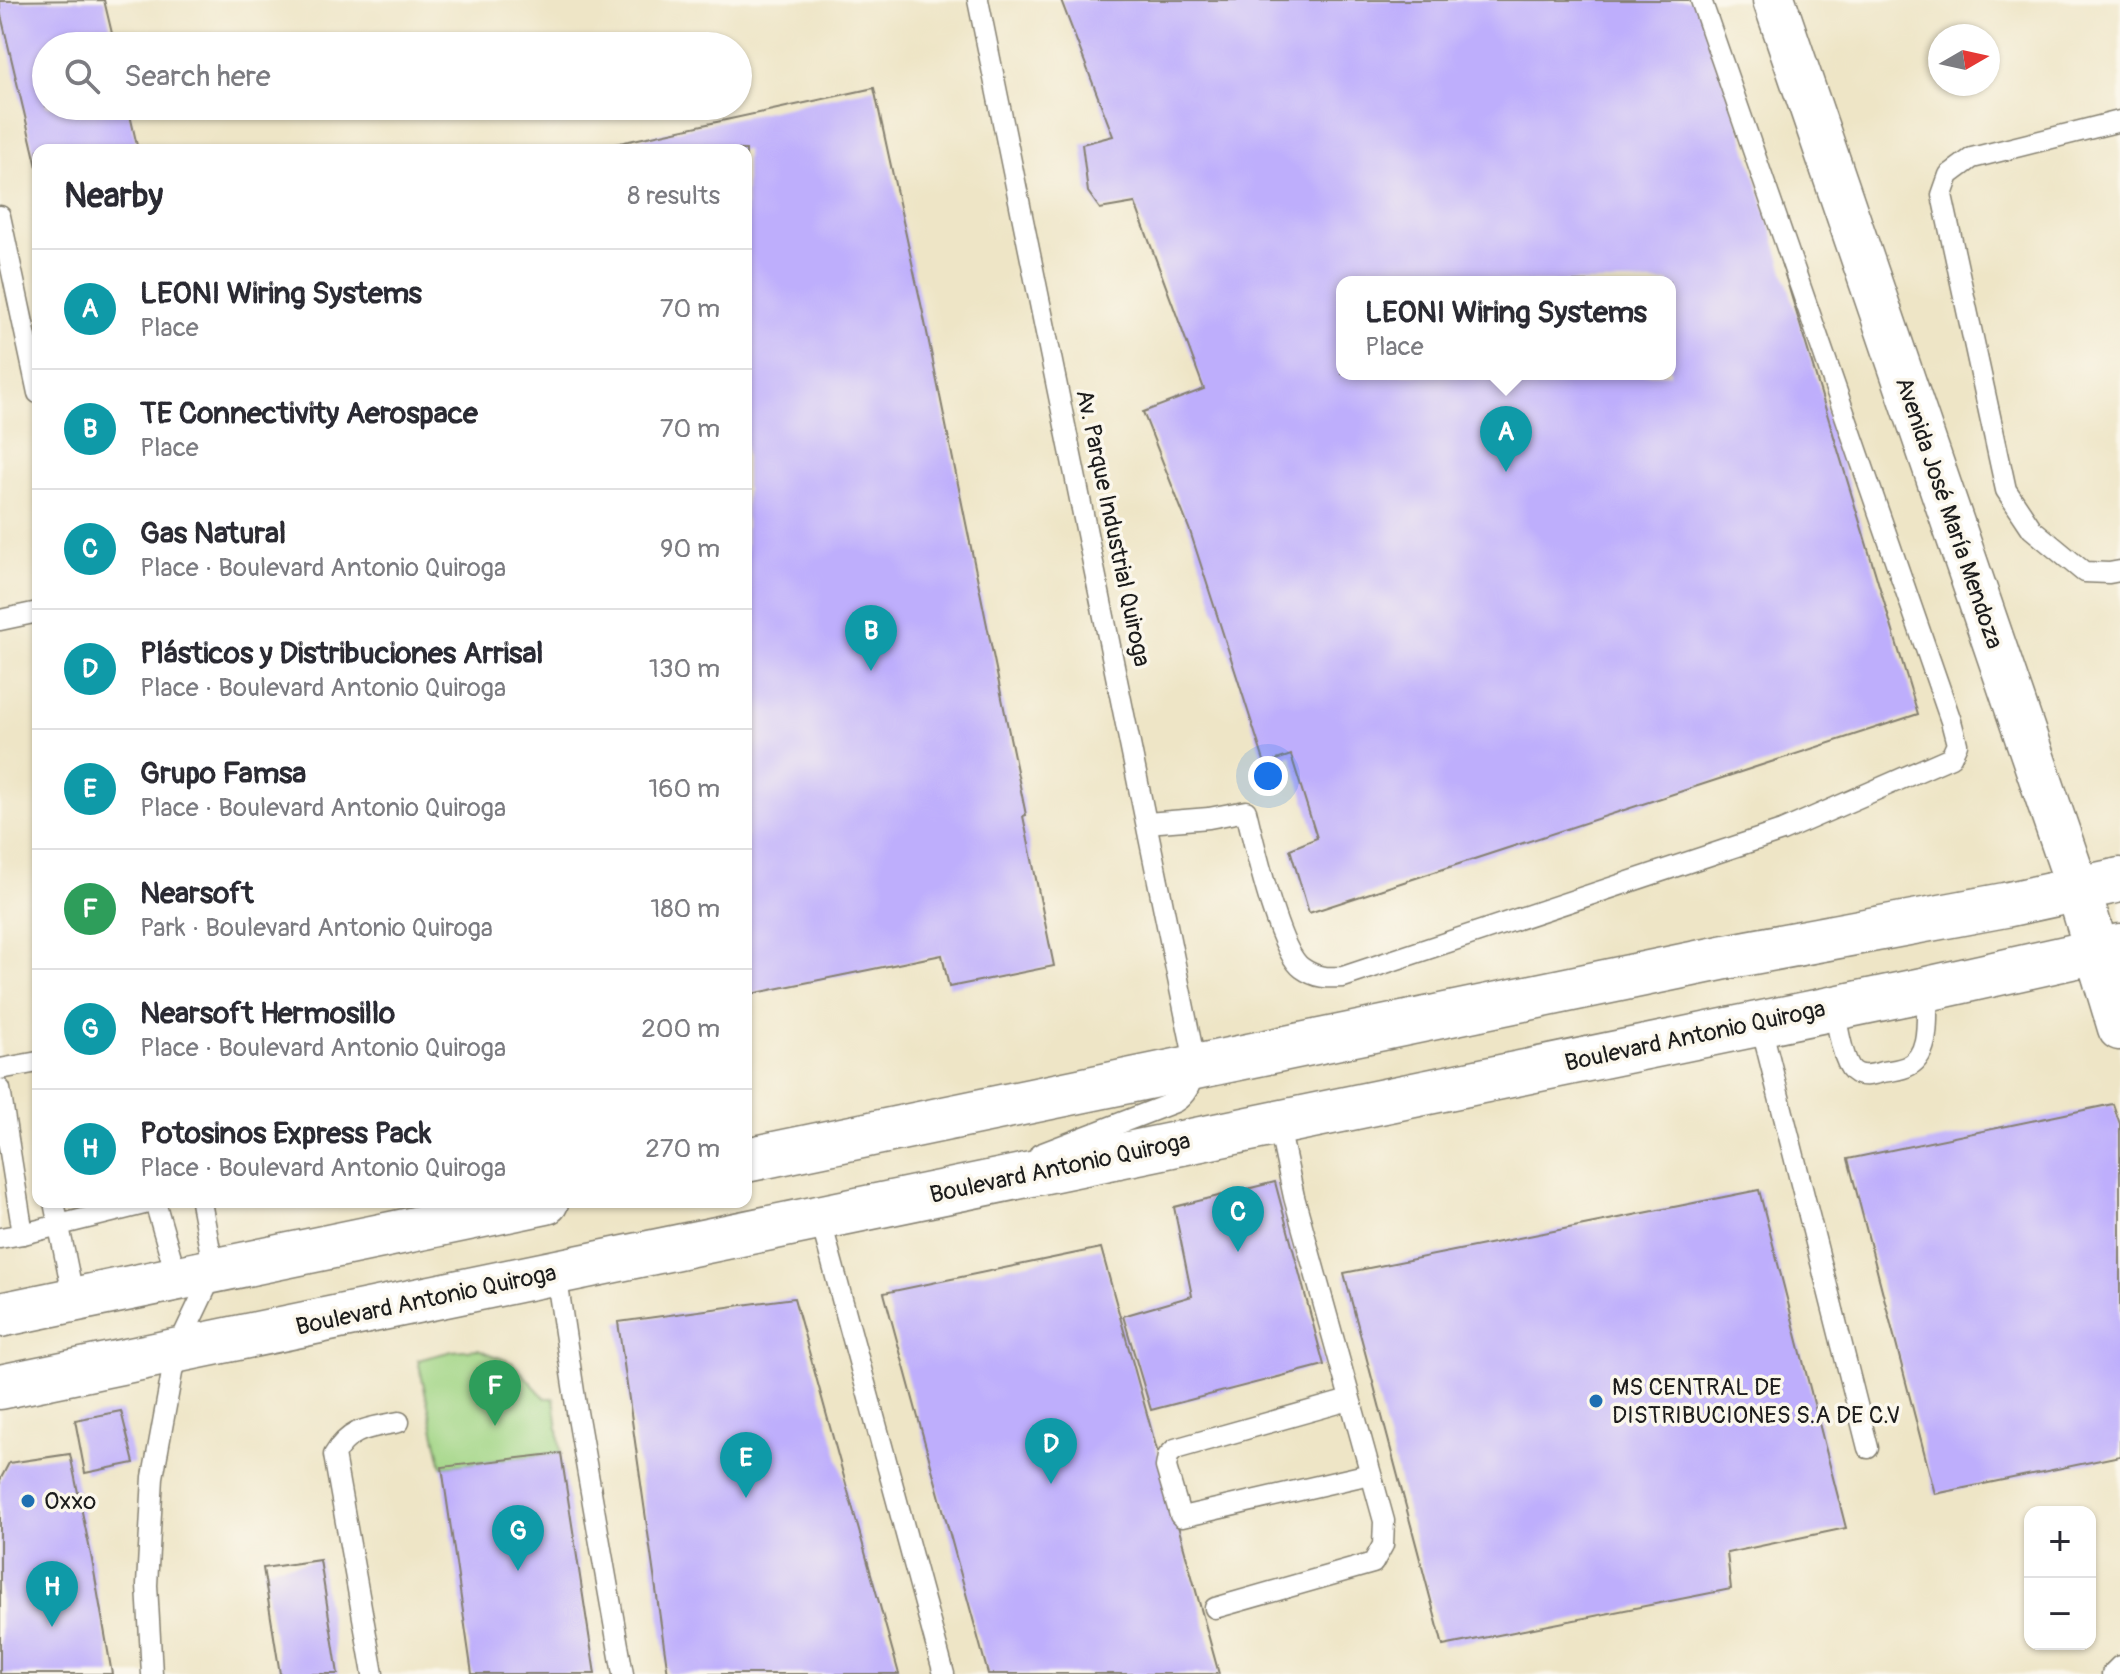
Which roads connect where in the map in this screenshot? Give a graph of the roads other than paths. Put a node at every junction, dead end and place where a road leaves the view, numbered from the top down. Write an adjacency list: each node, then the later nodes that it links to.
1 (978, 0): 11 (lane, Av. Parque Industrial Quiroga)
2 (1701, 0): 11 (lane)
3 (1774, 0): 13 (street, Avenida José María Mendoza)
4 (2120, 121): 8 (lane)
5 (0, 216): 6 (lane)
6 (3, 243): 7 (lane)
7 (32, 367)
8 (2120, 571)
9 (32, 613): 10 (lane)
10 (0, 620)
11 (1147, 823): 20 (lane, Av. Parque Industrial Quiroga)
12 (2120, 880): 13 (main road)
13 (2078, 889): 14 (main road, Avenida José María Mendoza); 20 (main road)
14 (2108, 948): 15 (main road, Boulevard Antonio Quiroga); 18 (main road, Avenida José María Mendoza)
15 (1927, 989): 16 (main road, Boulevard Antonio Quiroga); 16 (lane)
16 (1834, 1007): 17 (main road, Boulevard Antonio Quiroga)
17 (1760, 1022): 23 (main road, Boulevard Antonio Quiroga); 44 (lane)
18 (2120, 1028)
19 (32, 1063): 21 (lane)
20 (1196, 1067): 25 (main road); 26 (lane)
21 (0, 1069)
22 (0, 1089): 24 (lane)
23 (1278, 1122): 26 (main road, Boulevard Antonio Quiroga); 42 (lane)
24 (5, 1155): 34 (lane)
25 (752, 1159)
26 (998, 1181): 32 (main road, Boulevard Antonio Quiroga)
27 (55, 1208): 33 (lane)
28 (128, 1208): 33 (lane)
29 (157, 1208): 37 (lane)
30 (201, 1208): 37 (lane)
31 (517, 1208): 37 (main road)
32 (820, 1218): 36 (main road, Boulevard Antonio Quiroga); 51 (lane)
33 (59, 1225): 34 (lane); 38 (lane)
34 (23, 1234): 35 (lane)
35 (0, 1238)
36 (556, 1273): 40 (main road, Boulevard Antonio Quiroga); 50 (lane)
37 (196, 1274): 38 (main road); 40 (lane)
38 (74, 1300): 39 (main road)
39 (0, 1315)
40 (176, 1351): 41 (main road, Boulevard Antonio Quiroga); 48 (lane)
41 (0, 1387)
42 (1349, 1400): 45 (lane); 45 (lane)
43 (399, 1422): 49 (lane)
44 (1868, 1448)
45 (1370, 1474): 46 (lane)
46 (1215, 1608)
47 (2120, 1666): 52 (lane)
48 (152, 1674)
49 (373, 1674)
50 (623, 1674)
51 (944, 1674)
52 (2112, 1674)

